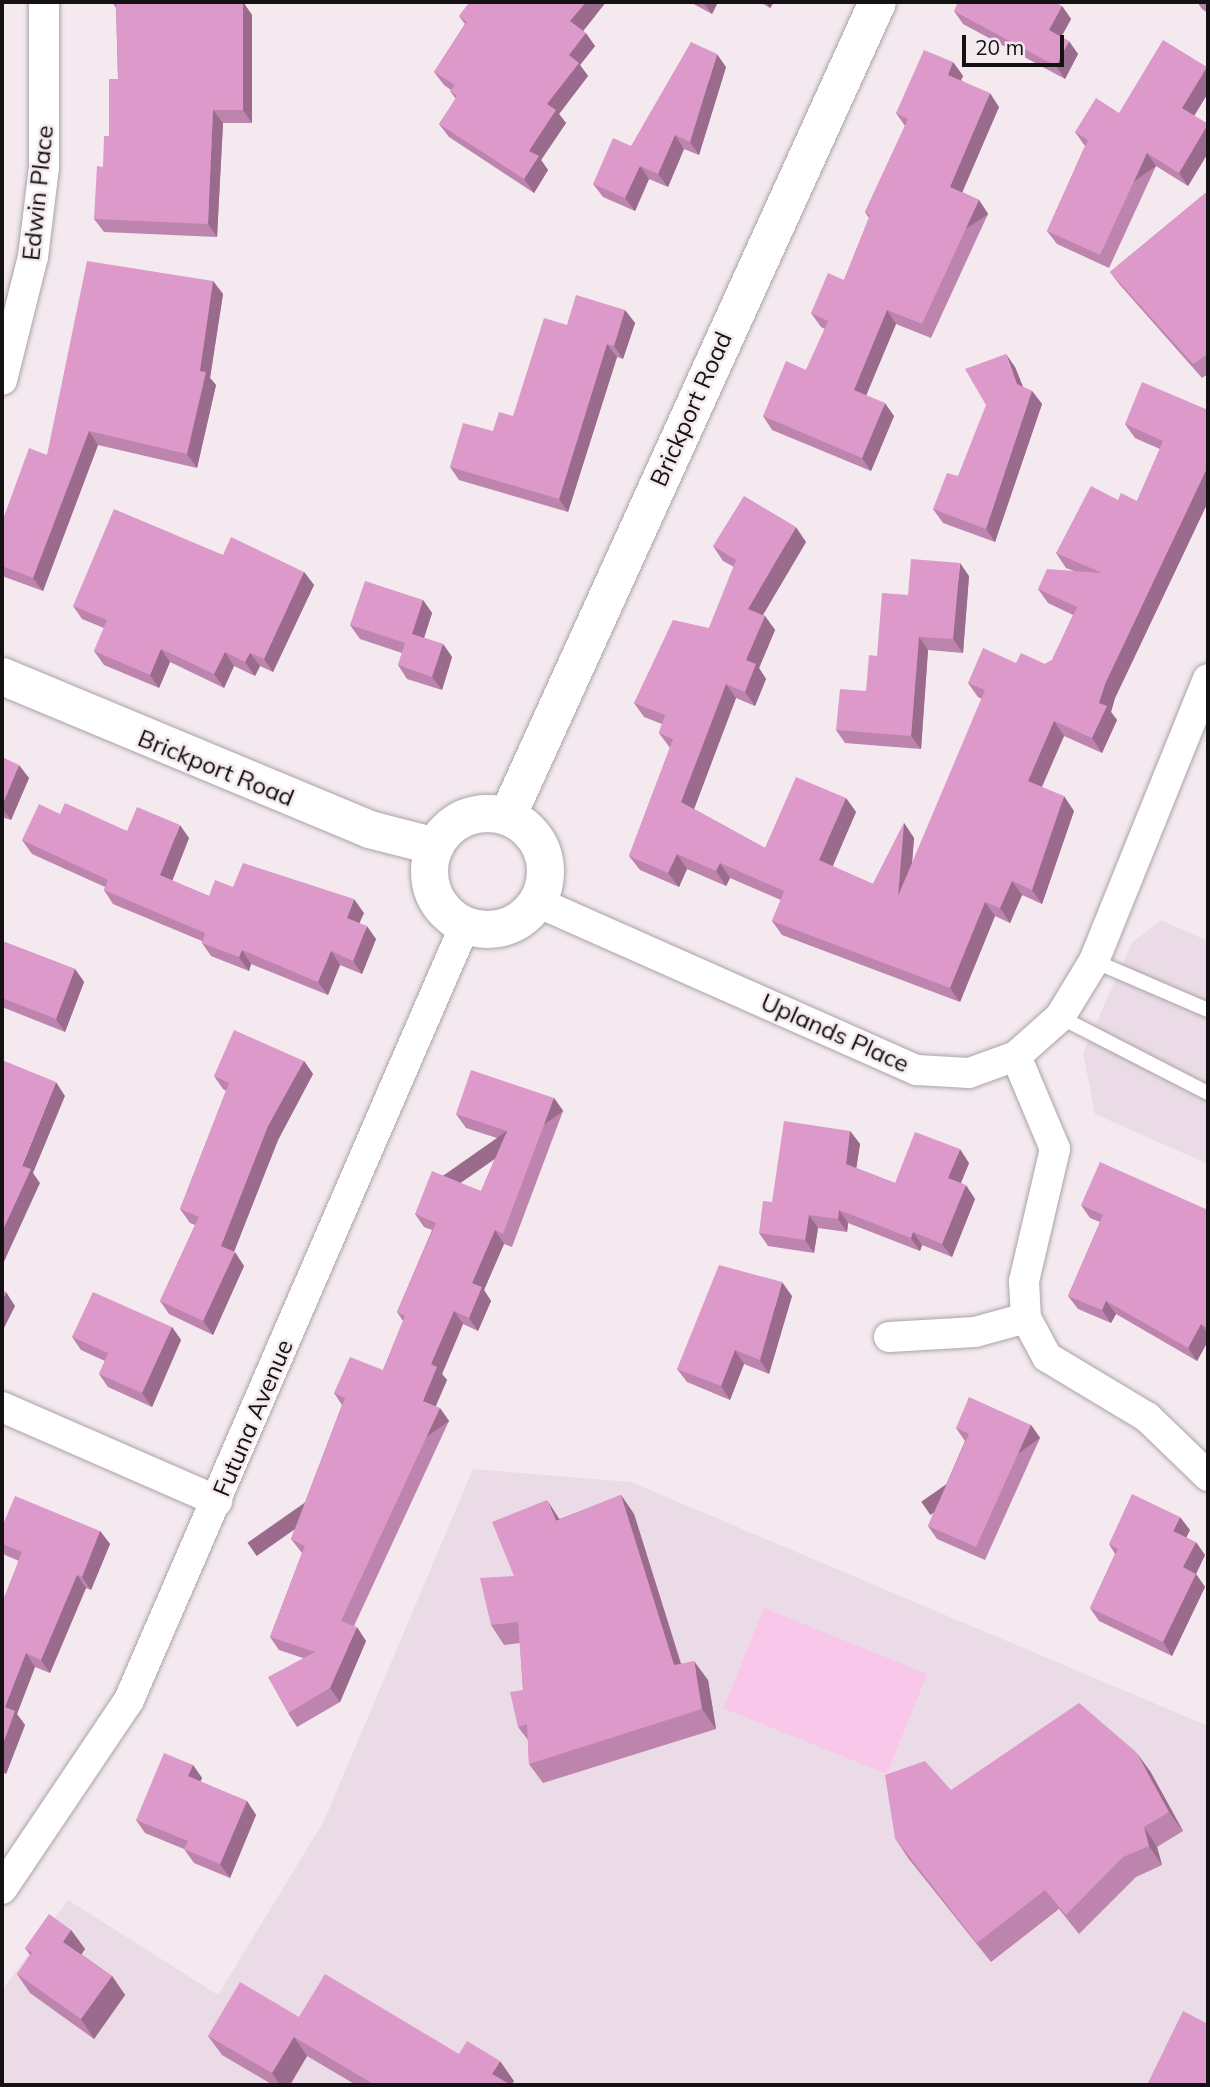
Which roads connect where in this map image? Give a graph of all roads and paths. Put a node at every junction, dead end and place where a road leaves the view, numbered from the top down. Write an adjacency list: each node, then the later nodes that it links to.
1 (44, 2): 3 (street, Edwin Place)
2 (877, 2): 6 (street, Brickport Road)
3 (2, 380)
4 (2, 676): 7 (street, Brickport Road)
5 (1208, 679): 10 (street, Uplands Place)
6 (507, 816): 7 (street); 8 (street)
7 (435, 846): 9 (street)
8 (537, 902): 9 (street); 13 (street, Uplands Place)
9 (465, 925): 19 (street, Futuna Avenue)
10 (1094, 961): 11 (lane); 12 (street, Uplands Place)
11 (1208, 1010)
12 (1060, 1017): 13 (street, Uplands Place); 14 (lane)
13 (1016, 1056): 15 (street)
14 (1208, 1093)
15 (1026, 1318): 16 (street); 18 (street)
16 (889, 1337)
17 (2, 1407): 19 (street)
18 (1208, 1476)
19 (217, 1501): 20 (street, Futuna Avenue)
20 (2, 1889)

